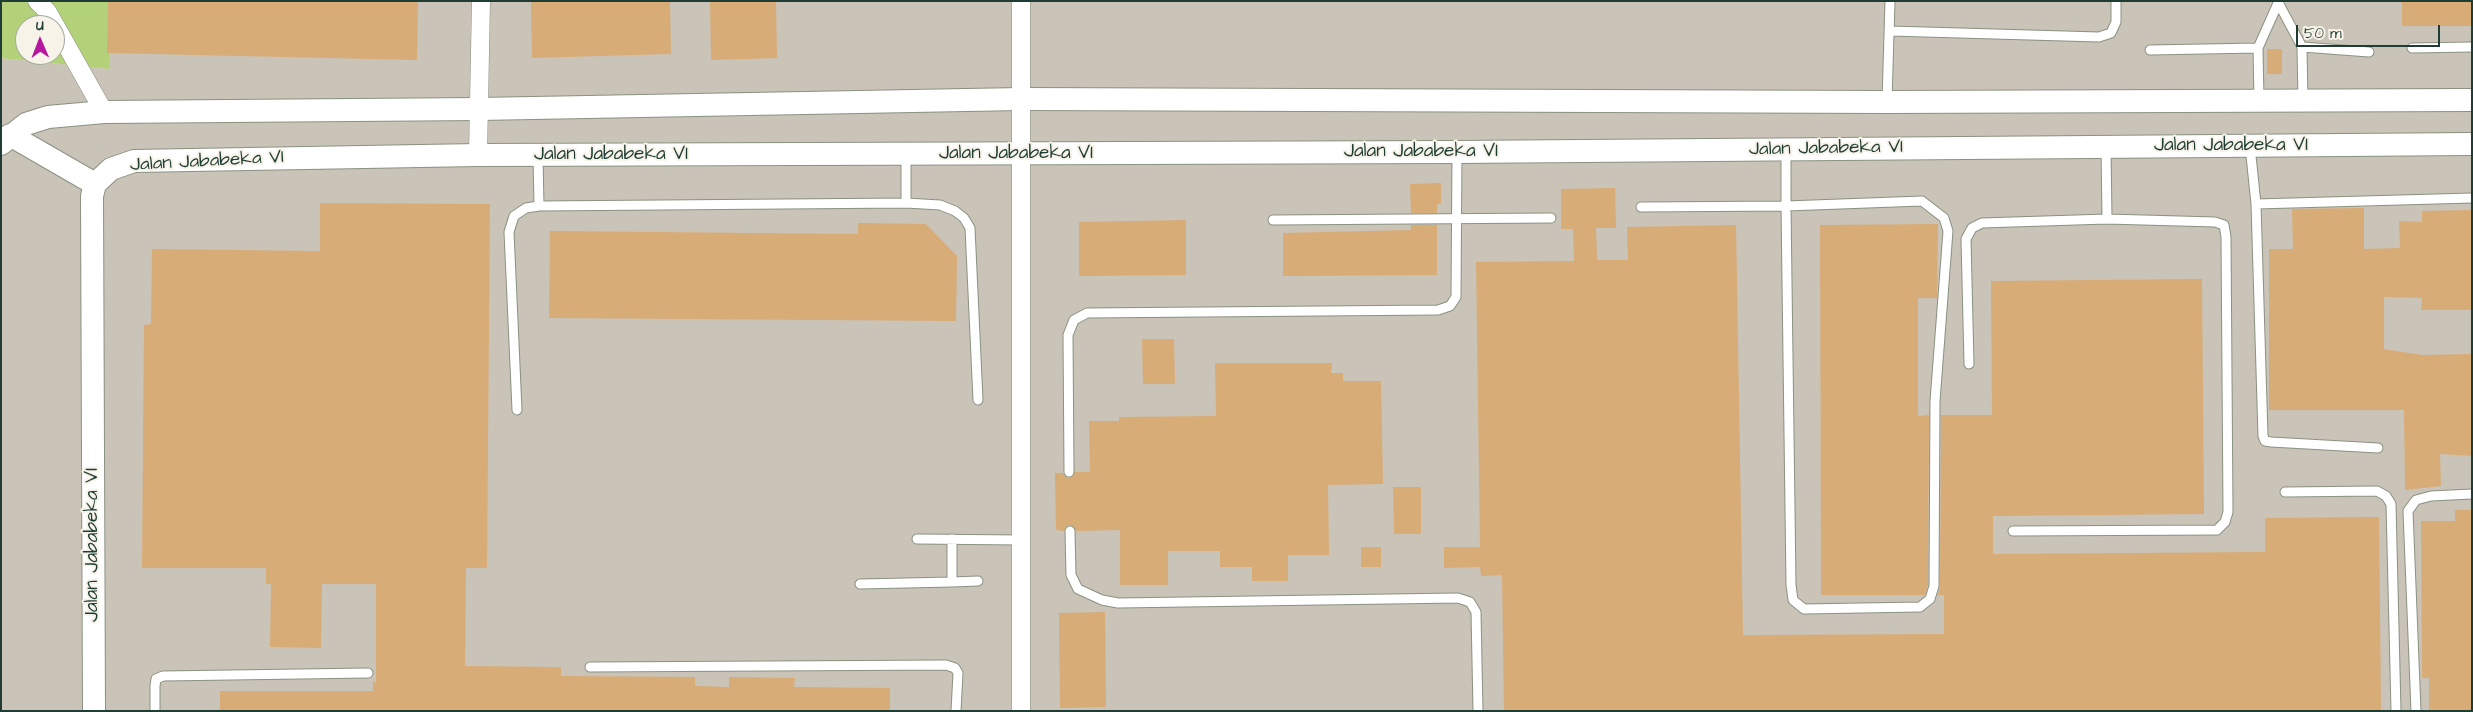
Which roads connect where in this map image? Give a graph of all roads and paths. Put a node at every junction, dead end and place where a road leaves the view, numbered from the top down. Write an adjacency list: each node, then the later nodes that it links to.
1 (37, 1): 7 (street)
2 (481, 1): 21 (street)
3 (1021, 1): 16 (street)
4 (1890, 1): 8 (lane)
5 (2116, 1): 8 (lane)
6 (2279, 3): 10 (lane); 12 (lane)
7 (50, 15)
8 (1890, 31): 20 (lane)
9 (65, 43): 22 (street)
10 (2302, 47): 15 (lane); 19 (lane)
11 (2472, 47): 13 (lane)
12 (2258, 48): 14 (lane); 17 (lane)
13 (2412, 48)
14 (2150, 50)
15 (2369, 52)
16 (1021, 99): 20 (street); 21 (street); 30 (street)
17 (2258, 100): 19 (street); 20 (street)
18 (2472, 100): 19 (street)
19 (2303, 101)
20 (1887, 102)
21 (479, 109): 22 (street); 31 (street)
22 (104, 112): 23 (street)
23 (6, 140): 33 (street)
24 (2472, 144): 26 (street, Jalan Jababeka VI)
25 (2106, 146): 26 (street, Jalan Jababeka VI); 27 (street, Jalan Jababeka VI); 42 (lane)
26 (2250, 146): 36 (lane)
27 (1786, 150): 28 (street, Jalan Jababeka VI); 38 (lane)
28 (1456, 152): 30 (street, Jalan Jababeka VI); 40 (lane)
29 (906, 154): 30 (street, Jalan Jababeka VI); 32 (street, Jalan Jababeka VI); 35 (lane)
30 (1021, 154): 55 (street)
31 (478, 155): 32 (street, Jalan Jababeka VI); 33 (street, Jalan Jababeka VI)
32 (538, 156): 37 (lane)
33 (95, 184): 61 (street, Jalan Jababeka VI)
34 (2472, 198): 36 (lane)
35 (906, 204): 37 (lane); 45 (lane)
36 (2256, 204): 47 (lane)
37 (539, 206): 46 (lane)
38 (1786, 206): 38 (lane); 39 (lane)
39 (1641, 207)
40 (1457, 218): 41 (lane); 43 (lane); 48 (lane)
41 (1551, 218)
42 (2108, 219): 44 (lane); 52 (lane)
43 (1273, 220)
44 (1969, 364)
45 (978, 400)
46 (517, 410)
47 (2378, 448)
48 (1069, 472)
49 (2285, 492): 66 (lane)
50 (2472, 494): 67 (lane)
51 (1070, 531): 65 (lane)
52 (2013, 531)
53 (917, 539): 54 (lane)
54 (952, 539): 55 (lane); 57 (lane)
55 (1021, 540): 64 (street)
56 (978, 581): 57 (lane)
57 (952, 582): 58 (lane)
58 (860, 584)
59 (590, 667): 63 (lane)
60 (368, 673): 62 (lane)
61 (94, 711)
62 (156, 711)
63 (956, 711)
64 (1021, 711)
65 (1478, 711)
66 (2396, 711)
67 (2416, 711)

